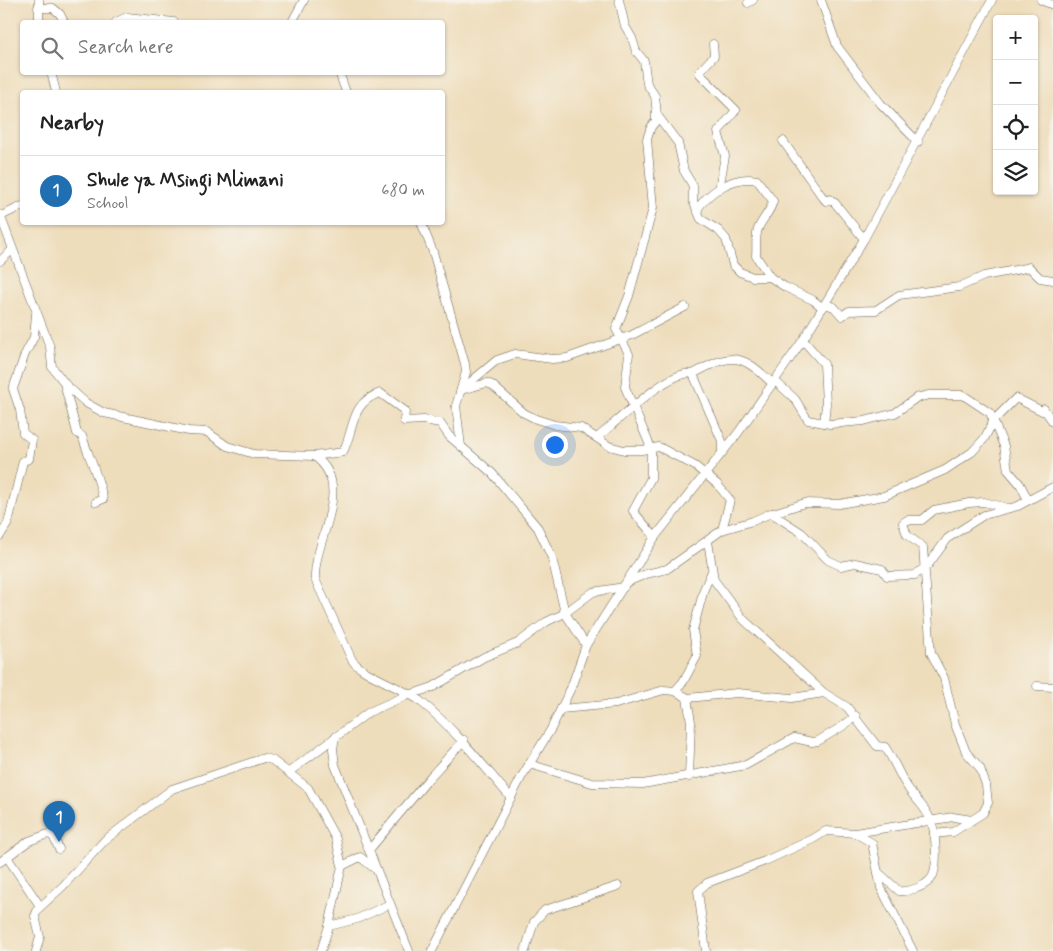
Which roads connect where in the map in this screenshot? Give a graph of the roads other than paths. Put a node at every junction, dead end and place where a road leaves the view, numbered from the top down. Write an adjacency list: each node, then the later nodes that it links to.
1 (304, 0): 14 (street)
2 (620, 0): 20 (street)
3 (821, 0): 22 (street)
4 (992, 0): 9 (street)
5 (1000, 0): 9 (street)
6 (1041, 0): 8 (street)
7 (38, 4): 10 (street); 11 (street)
8 (1053, 5)
9 (988, 10): 22 (street)
10 (39, 20)
11 (63, 20)
12 (120, 20): 13 (street)
13 (155, 20)
14 (293, 20)
15 (713, 44): 23 (street)
16 (52, 75): 18 (street)
17 (340, 75): 19 (street)
18 (56, 90)
19 (345, 90)
20 (656, 111): 25 (street); 36 (street)
21 (783, 141): 28 (street)
22 (918, 142): 28 (street)
23 (719, 189): 25 (street); 31 (street)
24 (20, 207): 26 (street)
25 (697, 210): 31 (street)
26 (0, 216): 29 (street)
27 (422, 225): 41 (street)
28 (864, 239): 33 (street)
29 (12, 250): 30 (street); 35 (street)
30 (0, 261)
31 (770, 278): 33 (street)
32 (1053, 280): 33 (street)
33 (824, 306): 37 (street)
34 (685, 307): 36 (street)
35 (36, 309): 39 (street); 58 (street)
36 (622, 340): 41 (street); 42 (street)
37 (803, 340): 40 (street); 45 (street)
38 (693, 374): 40 (street); 42 (street); 49 (street)
39 (64, 381): 50 (street); 54 (street)
40 (774, 383): 45 (street); 49 (street)
41 (461, 390): 46 (street); 47 (street)
42 (634, 408): 46 (street); 48 (street)
43 (994, 420): 44 (street); 45 (street); 53 (street); 56 (street)
44 (1053, 422)
45 (824, 423)
46 (598, 437): 48 (street)
47 (461, 446): 50 (street); 64 (street)
48 (651, 448): 51 (street); 59 (street)
49 (722, 451): 51 (street)
50 (314, 456): 70 (street)
51 (705, 474): 57 (street); 59 (street)
52 (1053, 487): 53 (street)
53 (1028, 500): 55 (street)
54 (96, 502)
55 (1010, 508): 61 (street); 61 (street)
56 (773, 513): 57 (street); 61 (street)
57 (722, 530): 60 (street)
58 (0, 536)
59 (655, 537): 63 (street)
60 (708, 541): 62 (street); 63 (street)
61 (924, 567): 80 (street)
62 (712, 570): 68 (street); 69 (street)
63 (626, 585): 64 (street); 65 (street)
64 (566, 613): 65 (street); 70 (street)
65 (586, 645): 72 (street)
66 (1037, 686): 67 (street)
67 (1053, 687)
68 (675, 691): 71 (street); 72 (street)
69 (824, 693): 71 (street); 73 (street)
70 (411, 695): 74 (street); 75 (street)
71 (687, 698): 78 (street)
72 (561, 709): 76 (street)
73 (856, 716): 78 (street); 81 (street)
74 (335, 737): 77 (street); 85 (street)
75 (464, 740): 79 (street); 85 (street)
76 (529, 764): 78 (street); 79 (street)
77 (289, 772): 88 (street); 93 (street)
78 (689, 776)
79 (511, 798): 98 (street)
80 (972, 820): 81 (street); 83 (street)
81 (931, 821): 82 (street); 83 (street)
82 (855, 833): 90 (street); 100 (street)
83 (934, 834): 90 (street)
84 (59, 849): 86 (street)
85 (369, 850): 89 (street)
86 (7, 857): 87 (street); 93 (street)
87 (0, 862)
88 (342, 866): 89 (street); 94 (street)
89 (375, 870): 92 (street)
90 (878, 872): 101 (street)
91 (618, 886): 99 (street)
92 (390, 904): 94 (street); 97 (street)
93 (40, 906): 95 (street)
94 (329, 926): 96 (street)
95 (36, 951)
96 (320, 951)
97 (409, 951)
98 (432, 951)
99 (525, 951)
100 (706, 951)
101 (914, 951)

